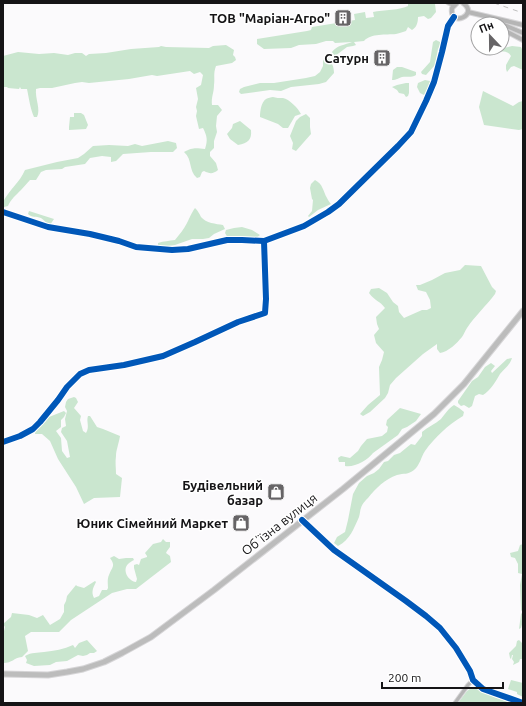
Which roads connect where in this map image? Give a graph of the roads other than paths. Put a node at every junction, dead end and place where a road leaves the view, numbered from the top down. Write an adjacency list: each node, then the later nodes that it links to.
1 (448, 3): 3 (street)
2 (463, 3): 4 (street)
3 (455, 4): 6 (street)
4 (468, 12): 5 (street); 6 (street)
5 (482, 16)
6 (454, 17): 14 (street)
7 (510, 22): 8 (street)
8 (523, 25)
9 (510, 28): 11 (street)
10 (510, 33): 12 (street)
11 (523, 34)
12 (523, 40)
13 (3, 212): 14 (street)
14 (264, 241): 16 (street)
15 (523, 311): 17 (highway, Обʼїзна вулиця)
16 (3, 442)
17 (302, 520): 18 (highway, Обʼїзна вулиця); 19 (street)
18 (3, 674)
19 (473, 680): 20 (street); 21 (street)
20 (455, 703)
21 (523, 703)

